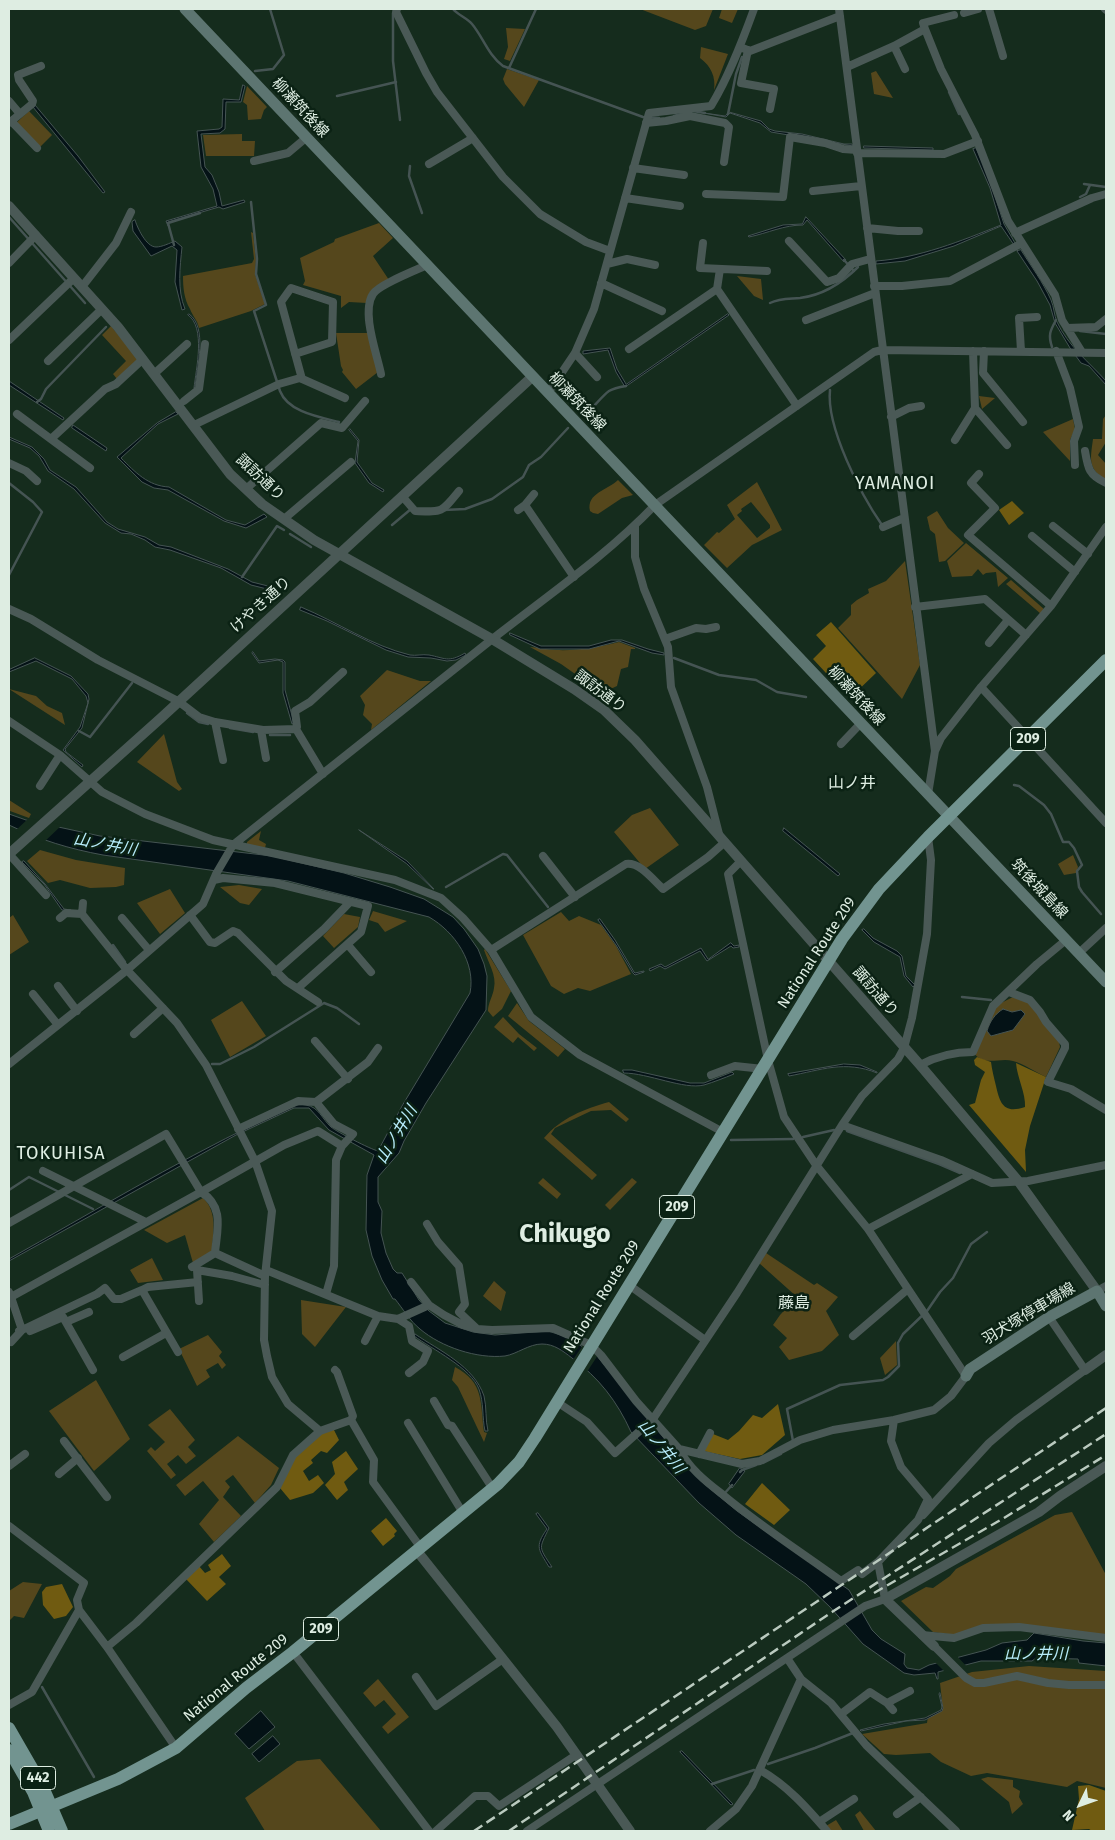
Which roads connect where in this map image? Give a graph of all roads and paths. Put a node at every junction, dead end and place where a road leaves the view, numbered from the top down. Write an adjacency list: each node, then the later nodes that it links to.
1 (184, 9): 21 (main road, 柳瀬筑後線)
2 (397, 9): 22 (street)
3 (754, 9): 11 (street)
4 (978, 9): 7 (street)
5 (989, 9): 12 (street)
6 (839, 12): 11 (street); 14 (street)
7 (964, 12)
8 (954, 15): 9 (street)
9 (925, 29): 10 (street); 23 (street)
10 (894, 46): 14 (street); 15 (street)
11 (744, 48): 17 (street); 20 (street)
12 (1003, 56)
13 (41, 66): 18 (street)
14 (847, 67): 25 (street)
15 (906, 69)
16 (9, 101): 18 (street)
17 (770, 109)
18 (20, 114): 19 (street)
19 (10, 122): 24 (street)
20 (646, 123): 27 (street); 29 (street)
21 (307, 137): 26 (street); 51 (main road, 柳瀬筑後線)
22 (473, 138): 28 (street); 46 (street)
23 (978, 141): 25 (street); 41 (street)
24 (37, 148)
25 (857, 151): 31 (street); 33 (street)
26 (254, 161)
27 (724, 162)
28 (429, 164)
29 (633, 168): 30 (street); 35 (street)
30 (684, 176)
31 (861, 186): 32 (street); 39 (street)
32 (813, 191)
33 (706, 194)
34 (1106, 194): 41 (street)
35 (625, 198): 37 (street); 46 (street)
36 (9, 206): 42 (street, 諏訪通り)
37 (680, 206)
38 (131, 212): 57 (street)
39 (866, 228): 40 (street); 47 (street)
40 (919, 231)
41 (1015, 233): 45 (street)
42 (36, 236): 48 (street); 56 (street, 諏訪通り)
43 (789, 240): 54 (street)
44 (703, 243): 53 (street)
45 (1022, 243): 60 (street); 66 (street)
46 (610, 251): 50 (street)
47 (870, 258): 54 (street); 60 (street)
48 (9, 263)
49 (840, 263): 54 (street)
50 (606, 264): 52 (street); 58 (street)
51 (427, 265): 83 (street); 85 (main road, 柳瀬筑後線)
52 (655, 265)
53 (720, 269): 55 (street); 59 (street)
54 (847, 270)
55 (767, 271)
56 (74, 278): 61 (street, 諏訪通り); 67 (street)
57 (85, 283)
58 (601, 283): 62 (street); 77 (street)
59 (717, 289): 70 (street); 91 (street)
60 (874, 290): 65 (street); 71 (street)
61 (102, 309): 80 (street, 諏訪通り); 81 (street)
62 (662, 311)
63 (1037, 317): 74 (street)
64 (1106, 318): 66 (street)
65 (806, 320)
66 (1067, 328): 76 (street)
67 (9, 340)
68 (187, 344): 82 (street)
69 (205, 344): 90 (street)
70 (629, 349)
71 (882, 350): 72 (street); 91 (street); 95 (street)
72 (973, 351): 73 (street); 93 (street)
73 (984, 351): 74 (street); 96 (street)
74 (1021, 351): 75 (street)
75 (1056, 351): 76 (street); 104 (street)
76 (1082, 352): 78 (street)
77 (575, 353): 84 (street); 87 (street)
78 (1106, 353)
79 (295, 354): 79 (street); 86 (street)
80 (143, 359): 82 (street, 諏訪通り); 98 (street)
81 (48, 361)
82 (154, 374): 97 (street, 諏訪通り)
83 (381, 374)
84 (597, 377)
85 (532, 378): 87 (main road, 柳瀬筑後線); 112 (street, けやき通り)
86 (302, 379): 88 (street); 97 (street)
87 (548, 394): 113 (main road, 柳瀬筑後線)
88 (344, 398)
89 (365, 401): 109 (street)
90 (184, 402)
91 (797, 406): 113 (street)
92 (921, 406): 95 (street)
93 (975, 408): 99 (street); 100 (street)
94 (17, 414): 98 (street)
95 (891, 417): 114 (street)
96 (1023, 422)
97 (194, 425): 109 (street, 諏訪通り)
98 (52, 439): 105 (street)
99 (955, 440)
100 (1007, 445)
101 (1085, 451): 108 (street)
102 (351, 462): 115 (street)
103 (9, 463): 107 (street)
104 (1075, 465)
105 (90, 468)
106 (979, 474): 125 (street)
107 (36, 481)
108 (1106, 483)
109 (246, 489): 115 (street, 諏訪通り)
110 (459, 491): 112 (street)
111 (534, 494): 124 (street)
112 (402, 496): 121 (street, けやき通り)
113 (655, 505): 116 (street); 140 (main road, 柳瀬筑後線)
114 (904, 518): 118 (street); 126 (street)
115 (284, 519): 121 (street, 諏訪通り)
116 (635, 525): 124 (street); 132 (street)
117 (1054, 526): 122 (street)
118 (883, 527)
119 (1106, 527): 122 (street)
120 (1032, 536): 123 (street)
121 (339, 554): 131 (street, 諏訪通り); 137 (street, けやき通り)
122 (1088, 554): 123 (street)
123 (1075, 572): 125 (street)
124 (574, 577): 131 (street)
125 (1052, 606): 130 (street)
126 (915, 607): 128 (street); 145 (street)
127 (9, 609): 137 (street)
128 (1008, 620): 130 (street); 133 (street)
129 (716, 627): 132 (street)
130 (1026, 635): 136 (street)
131 (492, 639): 149 (street); 156 (street, 諏訪通り)
132 (666, 639): 156 (street)
133 (989, 643)
134 (1106, 660): 143 (highway, National Route 209 / 209)
135 (343, 672): 141 (street)
136 (981, 687): 143 (street); 145 (street)
137 (178, 702): 138 (street); 150 (street, けやき通り)
138 (215, 722): 142 (street); 148 (street)
139 (9, 723): 146 (street)
140 (861, 723): 144 (street); 152 (main road, 柳瀬筑後線)
141 (296, 729): 142 (street); 149 (street)
142 (261, 730): 147 (street)
143 (1029, 738): 153 (highway, National Route 209 / 209); 154 (street)
144 (841, 744)
145 (935, 751): 152 (street)
146 (60, 755): 150 (street); 151 (street)
147 (266, 758)
148 (223, 760)
149 (323, 774): 157 (street)
150 (89, 782): 157 (street); 158 (street, けやき通り)
151 (40, 786)
152 (928, 794): 153 (main road, 柳瀬筑後線)
153 (949, 816): 155 (highway, National Route 209 / 209); 171 (main road, 筑後城島線)
154 (1106, 822)
155 (928, 837): 176 (highway, National Route 209 / 209); 192 (street)
156 (722, 839): 160 (street, 諏訪通り); 163 (street)
157 (233, 845): 161 (street); 174 (street)
158 (9, 854): 162 (street)
159 (544, 856): 163 (street)
160 (741, 861): 176 (street, 諏訪通り); 194 (street)
161 (215, 877): 164 (street); 167 (street)
162 (46, 895)
163 (576, 897): 174 (street)
164 (350, 902): 172 (street); 178 (street)
165 (83, 903): 166 (street)
166 (82, 914): 168 (street); 177 (street)
167 (190, 915): 173 (street); 178 (street)
168 (60, 918)
169 (122, 918): 173 (street)
170 (1106, 928): 175 (street)
171 (1066, 940): 175 (main road, 筑後城島線); 183 (street)
172 (348, 945): 179 (street); 182 (street)
173 (149, 950): 177 (street)
174 (491, 950): 202 (street)
175 (1079, 953): 180 (main road, 筑後城島線)
176 (829, 962): 192 (street, 諏訪通り); 194 (highway, National Route 209 / 209)
177 (127, 970): 186 (street); 187 (street)
178 (275, 972): 182 (street)
179 (371, 972)
180 (1106, 982)
181 (58, 986): 187 (street)
182 (298, 988): 185 (street)
183 (1009, 992): 195 (street); 199 (street)
184 (33, 994): 188 (street)
185 (318, 1002)
186 (163, 1008): 189 (street); 201 (street)
187 (77, 1011): 188 (street)
188 (58, 1025): 193 (street)
189 (134, 1034)
190 (315, 1041): 197 (street)
191 (378, 1048): 197 (street)
192 (904, 1048): 195 (street, 諏訪通り); 200 (street)
193 (9, 1064)
194 (765, 1064): 196 (street); 202 (highway, National Route 209 / 209); 205 (street)
195 (920, 1065): 209 (street, 諏訪通り)
196 (711, 1075)
197 (348, 1079): 198 (street)
198 (316, 1102): 201 (street); 203 (street)
199 (1106, 1110)
200 (842, 1125): 205 (street); 208 (street)
201 (238, 1129): 204 (street)
202 (723, 1132): 221 (highway, National Route 209 / 209)
203 (342, 1146): 204 (street); 226 (street)
204 (255, 1161): 211 (street); 218 (street)
205 (816, 1165): 215 (street); 241 (street)
206 (1106, 1165): 209 (street)
207 (43, 1171): 210 (street)
208 (972, 1174): 209 (street); 215 (street)
209 (1019, 1182): 224 (street, 諏訪通り)
210 (74, 1186): 211 (street); 212 (street); 213 (street)
211 (201, 1192): 212 (street); 216 (street)
212 (146, 1222): 227 (street)
213 (9, 1223)
214 (427, 1224): 236 (street)
215 (868, 1228): 223 (street)
216 (214, 1253): 217 (street); 218 (street)
217 (192, 1267)
218 (265, 1273): 222 (street); 226 (street)
219 (198, 1282): 222 (street); 225 (street); 228 (street)
220 (410, 1282): 229 (street)
221 (629, 1285): 241 (street); 243 (highway, National Route 209 / 209)
222 (265, 1286): 258 (street)
223 (908, 1289): 239 (street); 251 (street)
224 (1101, 1289): 230 (main road, 羽犬塚停車場線); 233 (main road, 羽犬塚停車場線)
225 (142, 1290): 237 (street); 238 (street)
226 (326, 1294): 232 (street)
227 (10, 1295): 237 (street)
228 (200, 1301)
229 (429, 1305): 234 (street); 236 (street)
230 (1106, 1306)
231 (89, 1312): 235 (street)
232 (378, 1316): 234 (street); 242 (street)
233 (1049, 1317): 249 (street); 251 (main road, 羽犬塚停車場線)
234 (400, 1318): 250 (street)
235 (66, 1322): 240 (street); 247 (street)
236 (477, 1329): 243 (street)
237 (22, 1330): 240 (street)
238 (166, 1333): 244 (street); 246 (street)
239 (854, 1336)
240 (9, 1340)
241 (705, 1340): 255 (street)
242 (365, 1341)
243 (591, 1345): 253 (highway, National Route 209 / 209); 255 (street)
244 (178, 1352)
245 (1106, 1355): 249 (street)
246 (123, 1357)
247 (93, 1370)
248 (335, 1370): 254 (street)
249 (1085, 1370): 271 (street)
250 (409, 1373)
251 (966, 1376): 256 (street)
252 (434, 1401): 268 (street)
253 (557, 1402): 255 (street); 268 (highway, National Route 209 / 209)
254 (351, 1420): 258 (street); 273 (street)
255 (652, 1420): 261 (street)
256 (894, 1420): 263 (street); 271 (street)
257 (408, 1423): 270 (street)
258 (320, 1431): 280 (street)
259 (710, 1433): 263 (street)
260 (64, 1440): 264 (street)
261 (679, 1449): 263 (street); 274 (street)
262 (25, 1454): 265 (street)
263 (699, 1454)
264 (78, 1458): 267 (street); 269 (street)
265 (9, 1466)
266 (1106, 1466): 275 (street)
267 (59, 1474)
268 (493, 1489): 270 (highway, National Route 209 / 209)
269 (106, 1497)
270 (463, 1513): 273 (highway, National Route 209 / 209)
271 (918, 1520): 274 (street)
272 (9, 1526): 276 (street)
273 (419, 1550): 281 (highway, National Route 209 / 209); 283 (street)
274 (878, 1562): 275 (street)
275 (885, 1599): 277 (street); 282 (street)
276 (79, 1610): 280 (street); 289 (street)
277 (922, 1635): 278 (street); 279 (street)
278 (1106, 1638)
279 (934, 1646): 286 (street)
280 (106, 1647): 293 (street)
281 (293, 1652): 293 (highway, National Route 209 / 209); 306 (street)
282 (787, 1658): 285 (street); 297 (street)
283 (503, 1659): 284 (street); 295 (street)
284 (416, 1677)
285 (801, 1679): 291 (street); 296 (street)
286 (1106, 1685)
287 (910, 1691): 288 (street)
288 (887, 1703): 290 (street); 291 (street)
289 (9, 1705)
290 (893, 1710)
291 (841, 1714): 298 (street)
292 (9, 1728): 300 (highway, 442)
293 (176, 1748): 300 (highway, National Route 209 / 209)
294 (9, 1750): 300 (highway, 442)
295 (576, 1754): 297 (street); 307 (street)
296 (760, 1770): 302 (street); 310 (street)
297 (598, 1784): 308 (street); 309 (street)
298 (921, 1797): 301 (street); 312 (street)
299 (854, 1799): 302 (street)
300 (47, 1809): 303 (highway, National Route 209 / 209); 304 (highway, 442); 305 (highway, 442)
301 (897, 1814)
302 (818, 1822): 311 (street)
303 (9, 1824)
304 (49, 1831)
305 (62, 1831)
306 (429, 1831)
307 (436, 1831)
308 (527, 1831)
309 (630, 1831)
310 (710, 1831)
311 (827, 1831)
312 (956, 1831)

